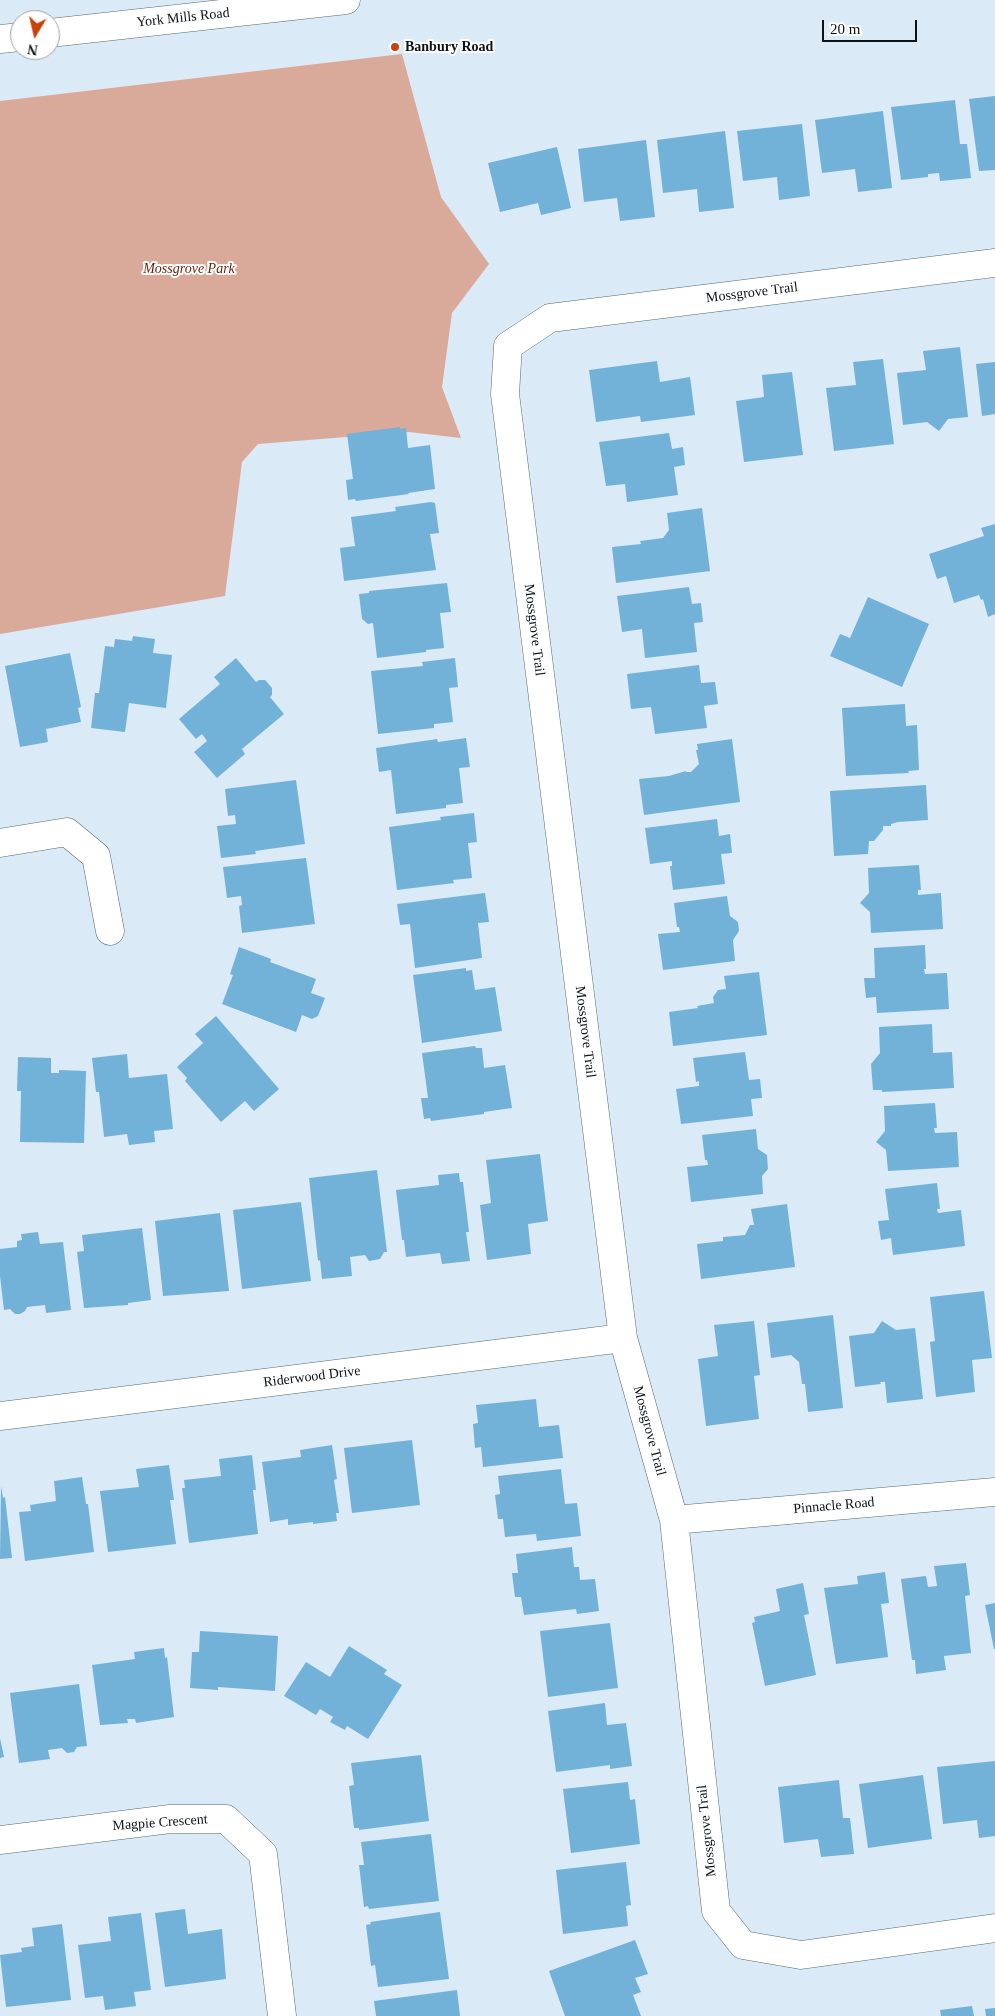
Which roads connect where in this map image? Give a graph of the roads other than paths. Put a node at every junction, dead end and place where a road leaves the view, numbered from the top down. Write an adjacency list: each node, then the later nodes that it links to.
1 (346, 0): 2 (street, York Mills Road)
2 (60, 32)
3 (995, 263): 6 (street, Mossgrove Trail)
4 (0, 843): 5 (street)
5 (110, 931)
6 (623, 1338): 7 (street, Riderwood Drive); 9 (street, Mossgrove Trail)
7 (0, 1416)
8 (995, 1492): 9 (street, Pinnacle Road)
9 (674, 1520): 11 (street, Mossgrove Trail)
10 (0, 1840): 12 (street, Magpie Crescent)
11 (995, 1928)
12 (282, 2016)

